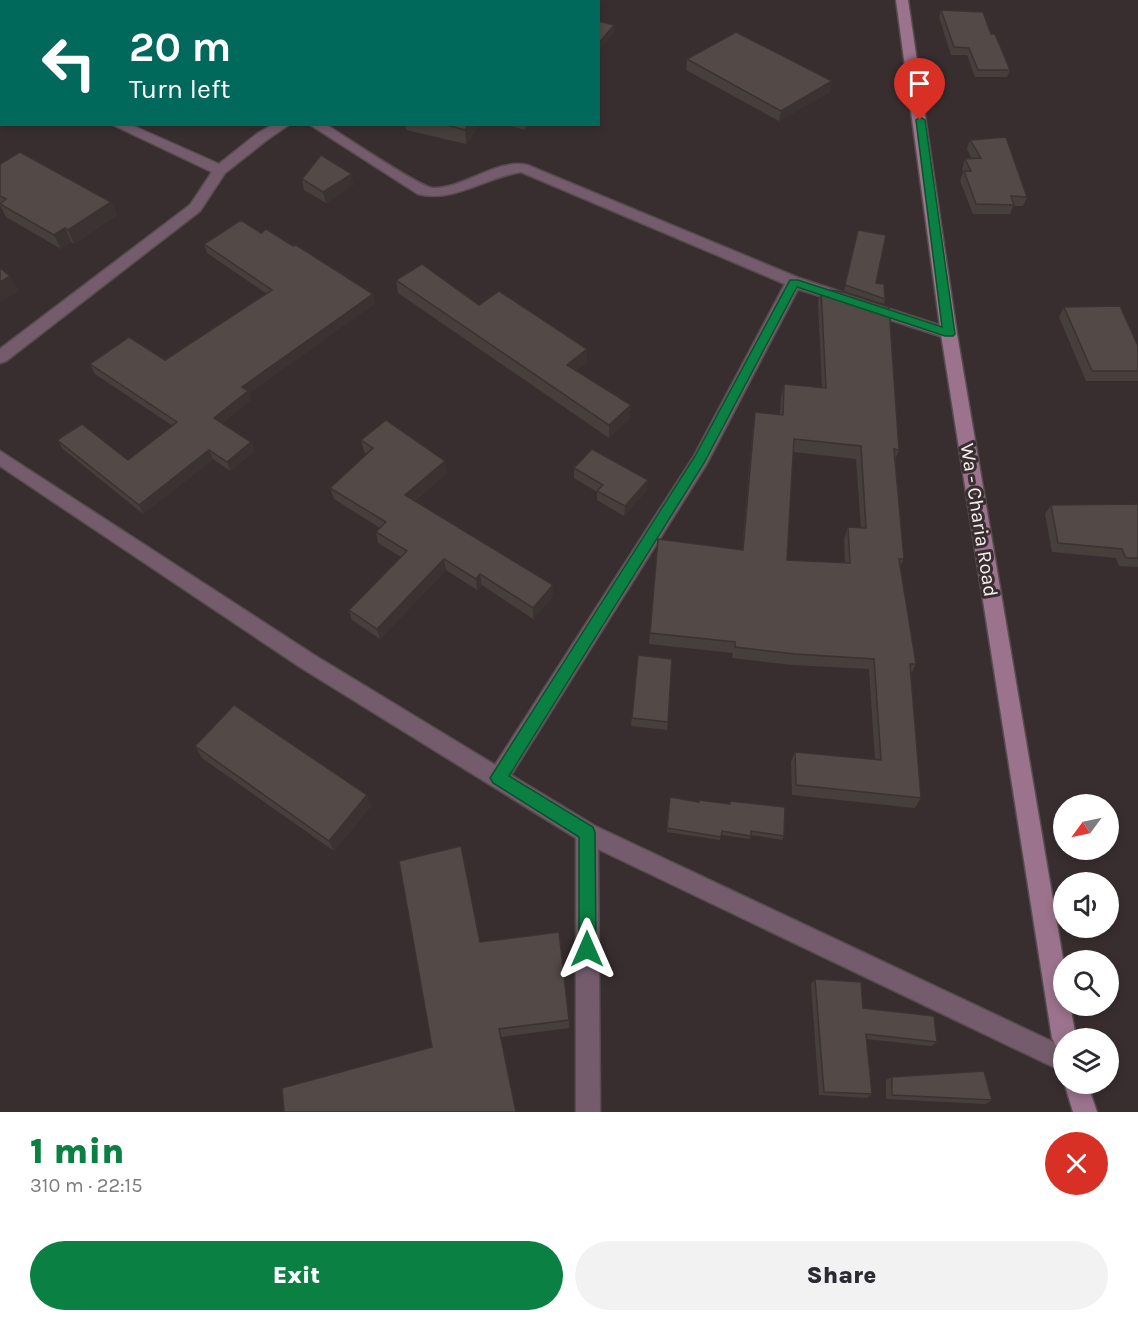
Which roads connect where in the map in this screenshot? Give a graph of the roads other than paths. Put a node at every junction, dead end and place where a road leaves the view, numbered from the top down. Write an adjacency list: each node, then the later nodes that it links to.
1 (902, 0): 7 (street, Wa - Charia Road)
2 (121, 126): 5 (street)
3 (280, 126): 5 (street)
4 (318, 126): 6 (street)
5 (220, 170): 8 (street)
6 (794, 282): 7 (street); 10 (street)
7 (949, 334): 12 (street, Wa - Charia Road)
8 (0, 357)
9 (0, 457): 10 (street)
10 (498, 778): 11 (street)
11 (587, 833): 13 (street); 15 (street)
12 (1062, 1028)
13 (1053, 1055)
14 (1079, 1094): 16 (street)
15 (588, 1112)
16 (1085, 1112)

